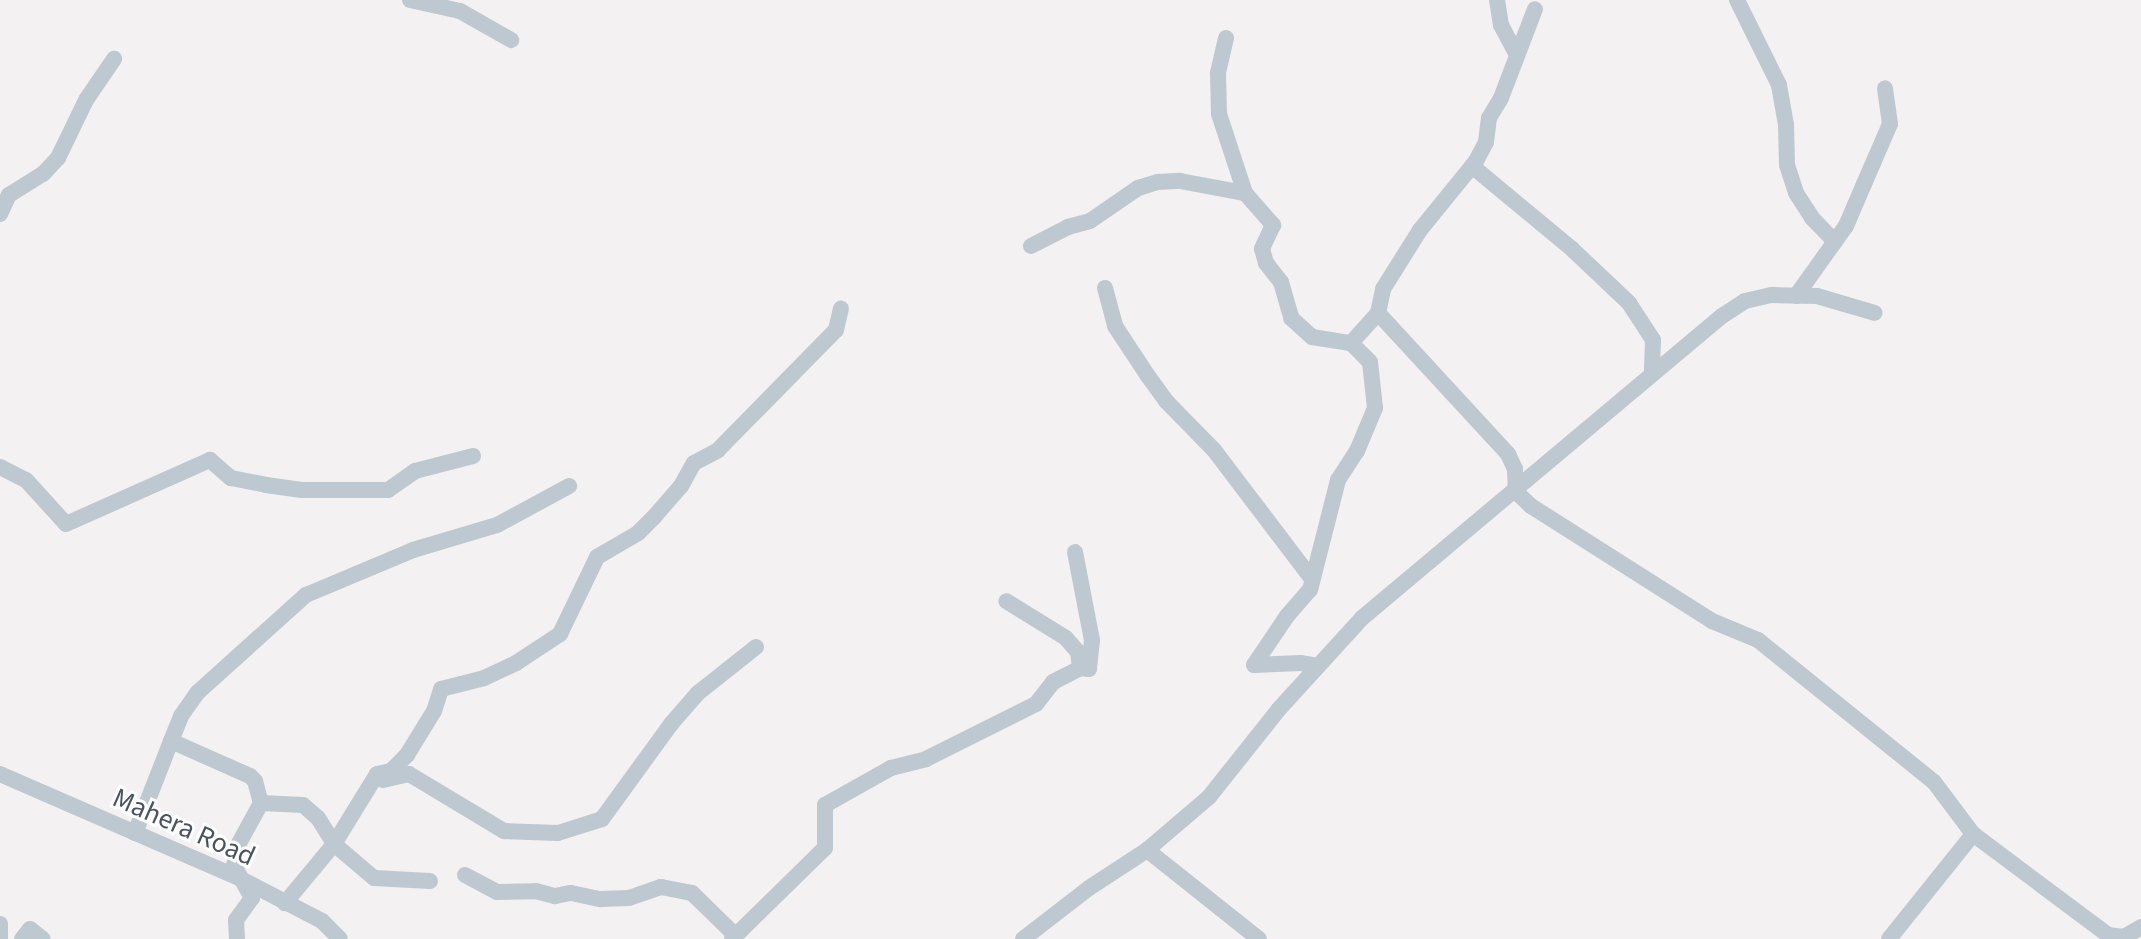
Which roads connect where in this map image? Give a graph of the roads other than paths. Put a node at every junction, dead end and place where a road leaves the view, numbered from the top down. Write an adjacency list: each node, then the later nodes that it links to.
1 (410, 0): 6 (street)
2 (1497, 0): 7 (street)
3 (1737, 0): 13 (street)
4 (1535, 9): 7 (street)
5 (1226, 38): 11 (street)
6 (511, 40)
7 (1517, 55): 10 (street)
8 (114, 59): 12 (street)
9 (1885, 88): 13 (street)
10 (1472, 166): 18 (street); 21 (street)
11 (1245, 193): 14 (street); 20 (street)
12 (0, 214)
13 (1835, 242): 16 (street)
14 (1031, 246)
15 (1105, 288): 27 (street)
16 (1796, 296): 19 (street); 21 (street)
17 (841, 309): 34 (street)
18 (1378, 313): 20 (street); 25 (street)
19 (1875, 313)
20 (1351, 343): 27 (street)
21 (1652, 374): 25 (street)
22 (473, 456): 23 (street)
23 (0, 467)
24 (569, 486): 32 (street)
25 (1516, 492): 30 (street); 39 (street)
26 (1075, 552): 31 (street)
27 (1312, 579): 30 (street)
28 (1006, 601): 31 (street)
29 (756, 647): 34 (street)
30 (1318, 666): 41 (street)
31 (1080, 668): 48 (street)
32 (171, 741): 35 (street); 38 (street)
33 (0, 774): 38 (street, Mahera Road)
34 (367, 797): 36 (street)
35 (261, 803): 37 (street); 43 (street)
36 (350, 813): 37 (street); 40 (street)
37 (318, 818): 40 (street)
38 (135, 833): 43 (street, Mahera Road)
39 (1973, 834): 47 (street); 56 (street)
40 (334, 844): 44 (street); 45 (street)
41 (1147, 850): 54 (street); 55 (street)
42 (465, 875): 48 (street)
43 (241, 879): 45 (street, Mahera Road); 52 (street)
44 (430, 881)
45 (285, 903): 53 (street, Mahera Road)
46 (0, 924): 49 (street)
47 (2141, 927)
48 (734, 937)
49 (0, 939)
50 (22, 939): 51 (street)
51 (43, 939)
52 (237, 939)
53 (340, 939)
54 (1023, 939)
55 (1259, 939)
56 (1889, 939)

